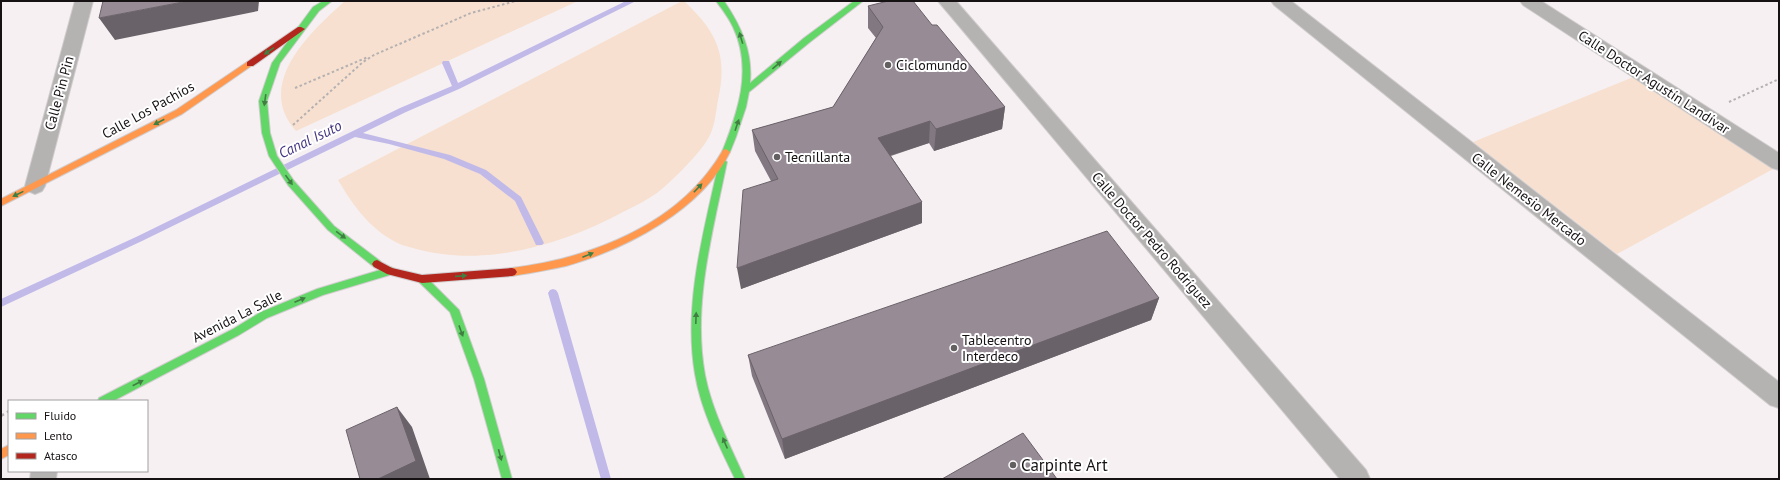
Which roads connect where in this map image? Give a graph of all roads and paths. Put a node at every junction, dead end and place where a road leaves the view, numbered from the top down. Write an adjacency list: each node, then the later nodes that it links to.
1 (84, 1): 19 (street, Calle Pin Pin)
2 (328, 1): 9 (main road)
3 (516, 1): 11 (path)
4 (720, 1): 13 (main road, one-way to 4)
5 (859, 1): 13 (main road, one-way to 5)
6 (946, 1): 27 (street, Calle Doctor Pedro Rodríguez)
7 (1280, 1): 23 (street, Calle Nemesio Mercado)
8 (1528, 1): 15 (street, Calle Doctor Agustín Landívar)
9 (319, 5): 10 (main road)
10 (301, 29): 14 (main road); 19 (main road, Calle Los Pachíos, one-way to 19)
11 (374, 55): 14 (path); 16 (path)
12 (1779, 79): 15 (path)
13 (747, 90): 17 (main road, one-way to 13)
14 (263, 101): 16 (main road)
15 (1703, 114): 18 (street, Calle Doctor Agustín Landívar)
16 (266, 133): 21 (main road, one-way to 21)
17 (723, 159): 22 (main road, one-way to 17); 26 (main road, one-way to 17)
18 (1779, 163)
19 (34, 186): 20 (main road, Calle Los Pachíos, one-way to 20)
20 (1, 202)
21 (390, 271): 22 (main road); 24 (main road, Avenida La Salle, one-way to 21)
22 (422, 279): 25 (main road, one-way to 25)
23 (1779, 397)
24 (106, 400)
25 (507, 479)
26 (740, 479)
27 (1357, 479)

